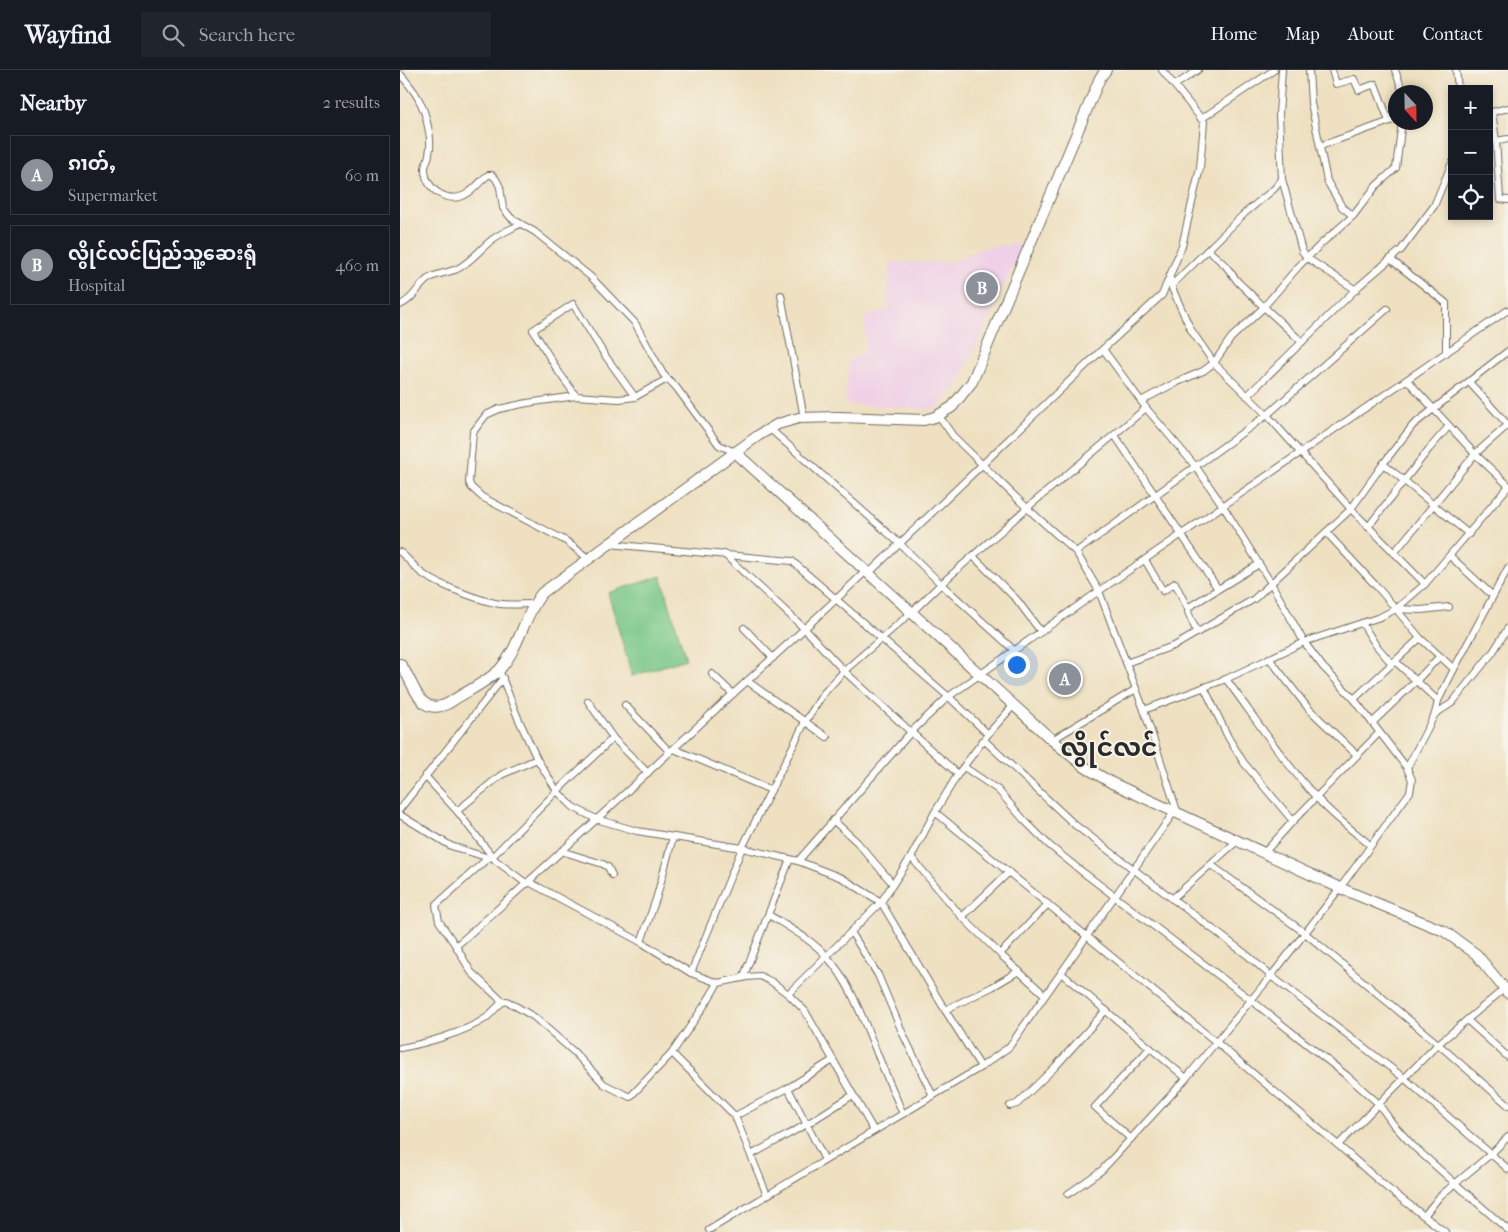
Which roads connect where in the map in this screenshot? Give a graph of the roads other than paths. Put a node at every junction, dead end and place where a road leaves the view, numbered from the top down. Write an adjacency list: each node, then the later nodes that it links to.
1 (1106, 70): 53 (highway)
2 (1162, 70): 11 (street)
3 (1198, 70): 11 (street)
4 (1274, 70): 16 (street)
5 (1282, 70): 23 (street)
6 (1309, 70): 21 (street)
7 (1332, 70): 15 (street)
8 (1395, 70): 12 (street)
9 (1456, 70): 13 (street)
10 (400, 74): 26 (street)
11 (1175, 85): 16 (street)
12 (1400, 85)
13 (1458, 85)
14 (1508, 108): 20 (street)
15 (1388, 112)
16 (1201, 119): 30 (street)
17 (1388, 121): 21 (street)
18 (1401, 130): 25 (street)
19 (1508, 138): 20 (street)
20 (1496, 141): 24 (street)
21 (1320, 146): 25 (street)
22 (1448, 173): 29 (street)
23 (1282, 179): 27 (street); 28 (street)
24 (1508, 200)
25 (1353, 216): 28 (street)
26 (520, 224): 34 (street); 43 (street)
27 (1208, 250): 31 (street); 35 (street)
28 (1307, 258): 32 (street); 35 (street)
29 (1390, 258): 32 (street); 41 (street)
30 (1170, 276): 31 (street); 39 (street)
31 (1171, 286): 42 (street)
32 (1356, 290): 38 (street)
33 (781, 295): 54 (street)
34 (400, 305)
35 (1264, 307): 38 (street); 42 (street)
36 (1387, 309): 52 (street)
37 (1508, 310): 41 (street)
38 (1302, 342): 47 (street)
39 (1103, 349): 49 (street); 63 (street)
40 (1508, 351): 45 (street)
41 (1446, 353): 44 (street)
42 (1214, 363): 47 (street); 49 (street)
43 (667, 379): 48 (street); 59 (street)
44 (1407, 380): 51 (street); 60 (street)
45 (1469, 382): 51 (street); 55 (street)
46 (576, 396): 48 (street); 48 (street); 84 (street)
47 (1248, 396): 52 (street)
48 (635, 397)
49 (1142, 401): 50 (street)
50 (1146, 408): 64 (street); 70 (street)
51 (1433, 409): 56 (street); 62 (street)
52 (1267, 415): 60 (street); 64 (street)
53 (939, 416): 54 (highway); 63 (street)
54 (804, 418): 57 (highway)
55 (1508, 425): 61 (street)
56 (1449, 426): 61 (street); 65 (street)
57 (769, 428): 59 (highway); 76 (street)
58 (1116, 437): 67 (street)
59 (735, 452): 77 (highway); 88 (highway)
60 (1300, 452): 68 (street); 71 (street)
61 (1475, 454): 66 (street); 69 (street)
62 (1383, 464): 65 (street); 71 (street)
63 (982, 465): 70 (street); 76 (street)
64 (1196, 467): 67 (street); 68 (street)
65 (1405, 481): 69 (street); 72 (street)
66 (1508, 486): 74 (street)
67 (1155, 496): 75 (street); 79 (street)
68 (1223, 506): 75 (street); 86 (street)
69 (1433, 506): 74 (street); 80 (street)
70 (1027, 508): 79 (street); 82 (street)
71 (1351, 509): 72 (street); 73 (street)
72 (1368, 527): 80 (street)
73 (1326, 532): 89 (street); 99 (street)
74 (1469, 534): 83 (street)
75 (1182, 535): 85 (street); 92 (street)
76 (899, 543): 88 (street); 90 (street)
77 (609, 544): 81 (street); 84 (highway)
78 (400, 552): 96 (street)
79 (1076, 552): 93 (street)
80 (1394, 553): 91 (street)
81 (724, 554): 95 (street); 104 (street)
82 (973, 556): 90 (street); 105 (street)
83 (1450, 556): 91 (street); 94 (street)
84 (589, 559): 96 (highway)
85 (1145, 560): 93 (street); 98 (street)
86 (1259, 564): 89 (street); 92 (street)
87 (1508, 568): 94 (street)
88 (867, 572): 95 (street); 100 (highway)
89 (1271, 583): 106 (street); 109 (street)
90 (941, 584): 100 (street); 110 (street)
91 (1425, 584): 99 (street)
92 (1218, 589): 98 (street)
93 (1099, 591): 105 (street); 114 (street)
94 (1492, 595): 117 (street)
95 (837, 599): 104 (street); 108 (street)
96 (533, 604): 119 (highway)
97 (1449, 607): 99 (street)
98 (1188, 609): 106 (street)
99 (1396, 610): 101 (street); 107 (street)
100 (912, 612): 108 (street); 121 (highway)
101 (1362, 623): 109 (street); 115 (street)
102 (744, 628): 112 (street)
103 (1508, 628): 135 (street)
104 (805, 629): 112 (street); 118 (street)
105 (1041, 632): 110 (street)
106 (1197, 633): 114 (street)
107 (1420, 638): 111 (street); 115 (street)
108 (881, 639): 118 (street); 128 (street)
109 (1304, 642): 113 (street); 129 (street)
110 (1014, 650): 121 (street)
111 (1440, 656): 117 (street); 123 (street)
112 (773, 658): 124 (street)
113 (1269, 658): 122 (street); 145 (street)
114 (1126, 663): 126 (street)
115 (1394, 663): 123 (street); 129 (street)
116 (400, 664): 119 (highway)
117 (1454, 669): 130 (street)
118 (844, 670): 136 (street); 138 (street)
119 (501, 674): 146 (street); 151 (street)
120 (712, 674): 127 (street)
121 (980, 674): 128 (street); 133 (highway)
122 (1226, 679): 125 (street); 154 (street)
123 (1417, 680): 130 (street); 137 (street)
124 (747, 681): 127 (street); 136 (street)
125 (1204, 687): 134 (street); 162 (street)
126 (1136, 689): 134 (street); 143 (street)
127 (733, 694): 144 (street)
128 (948, 697): 138 (street); 140 (street)
129 (1354, 700): 137 (street)
130 (1438, 701): 135 (street)
131 (588, 702): 141 (street)
132 (625, 705): 144 (street)
133 (1014, 705): 140 (street); 143 (highway)
134 (1144, 710): 158 (street)
135 (1435, 714): 148 (street)
136 (805, 722): 142 (street); 153 (street)
137 (1372, 723): 139 (street)
138 (910, 732): 150 (street); 161 (street)
139 (1379, 733): 145 (street); 148 (street)
140 (986, 737): 147 (street); 174 (street)
141 (613, 738): 149 (street); 152 (street)
142 (827, 738)
143 (1052, 740): 158 (highway)
144 (672, 750): 149 (street); 153 (street)
145 (1357, 755): 154 (street)
146 (537, 759): 152 (street); 156 (street)
147 (964, 766): 150 (street); 180 (street)
148 (1407, 768): 165 (street)
149 (648, 773): 160 (street)
150 (958, 774): 157 (street)
151 (425, 776): 155 (street); 156 (street)
152 (557, 790): 160 (street); 170 (street)
153 (771, 790): 166 (street)
154 (1316, 797): 162 (street); 165 (street)
155 (400, 808)
156 (457, 811): 170 (street)
157 (935, 812): 169 (street); 175 (street)
158 (1176, 813): 164 (highway); 174 (street)
159 (400, 815): 170 (street)
160 (596, 819): 163 (street); 167 (street)
161 (833, 820): 172 (street); 178 (street)
162 (1292, 821): 168 (street)
163 (673, 837): 166 (street); 189 (street)
164 (1237, 841): 168 (highway); 173 (street)
165 (1370, 845): 179 (street)
166 (742, 848): 171 (street); 194 (street)
167 (562, 851): 176 (street); 177 (street)
168 (1264, 854): 179 (highway)
169 (911, 857): 178 (street); 185 (street)
170 (492, 858): 177 (street); 190 (street)
171 (790, 859): 172 (street); 184 (street)
172 (798, 861): 182 (street)
173 (1211, 865): 181 (street); 187 (street)
174 (1133, 870): 180 (street); 181 (street)
175 (1009, 872): 183 (street); 185 (street)
176 (612, 875)
177 (528, 883): 189 (street); 190 (street)
178 (893, 884): 182 (street)
179 (1340, 888): 187 (street); 199 (highway)
180 (1115, 896): 188 (street); 202 (street)
181 (1172, 899): 196 (street)
182 (880, 902): 186 (street); 204 (street)
183 (1048, 904): 188 (street); 191 (street)
184 (769, 916): 192 (street); 197 (street)
185 (962, 917): 191 (street)
186 (851, 932): 192 (street); 219 (street)
187 (1305, 933): 196 (street); 208 (street)
188 (1087, 936): 195 (street); 207 (street)
189 (640, 942): 194 (street)
190 (456, 946): 203 (street)
191 (1000, 954): 193 (street)
192 (826, 956): 200 (street); 223 (street)
193 (1019, 971): 201 (street); 204 (street)
194 (692, 973): 198 (street)
195 (1061, 973): 201 (street); 205 (street)
196 (1272, 976): 202 (street); 216 (street)
197 (743, 978): 198 (street); 200 (street)
198 (718, 983): 211 (street)
199 (1506, 991): 206 (street)
200 (788, 994): 213 (street)
201 (1045, 995): 214 (street)
202 (1251, 1000): 207 (street); 220 (street)
203 (504, 1002): 209 (street); 211 (street)
204 (945, 1010): 214 (street)
205 (1106, 1010): 210 (street); 222 (street)
206 (1467, 1020): 208 (street); 212 (street)
207 (1216, 1042): 215 (street); 229 (street)
208 (1438, 1044): 216 (street); 221 (street)
209 (400, 1048)
210 (1150, 1048): 215 (street); 228 (street)
211 (672, 1053): 224 (street)
212 (1508, 1057)
213 (833, 1060): 217 (street); 218 (street)
214 (981, 1067): 219 (street)
215 (1186, 1078): 228 (street)
216 (1404, 1078): 220 (street); 231 (street)
217 (788, 1088): 224 (street); 225 (street)
218 (853, 1095): 225 (street); 226 (street)
219 (933, 1096): 223 (street)
220 (1378, 1103): 229 (street); 234 (street)
221 (1508, 1105)
222 (1010, 1106)
223 (903, 1114): 226 (street)
224 (735, 1116): 230 (street)
225 (807, 1124): 230 (street); 232 (street)
226 (874, 1131): 232 (street)
227 (1508, 1137): 231 (street)
228 (1131, 1139): 235 (street)
229 (1338, 1145): 237 (street)
230 (751, 1154): 236 (street)
231 (1491, 1154): 233 (street); 234 (street)
232 (825, 1160): 236 (street)
233 (1508, 1169)
234 (1455, 1183): 237 (street); 239 (street)
235 (1068, 1194)
236 (767, 1195): 238 (street)
237 (1424, 1216): 240 (street)
238 (709, 1230)
239 (1508, 1230)
240 (1445, 1232)

